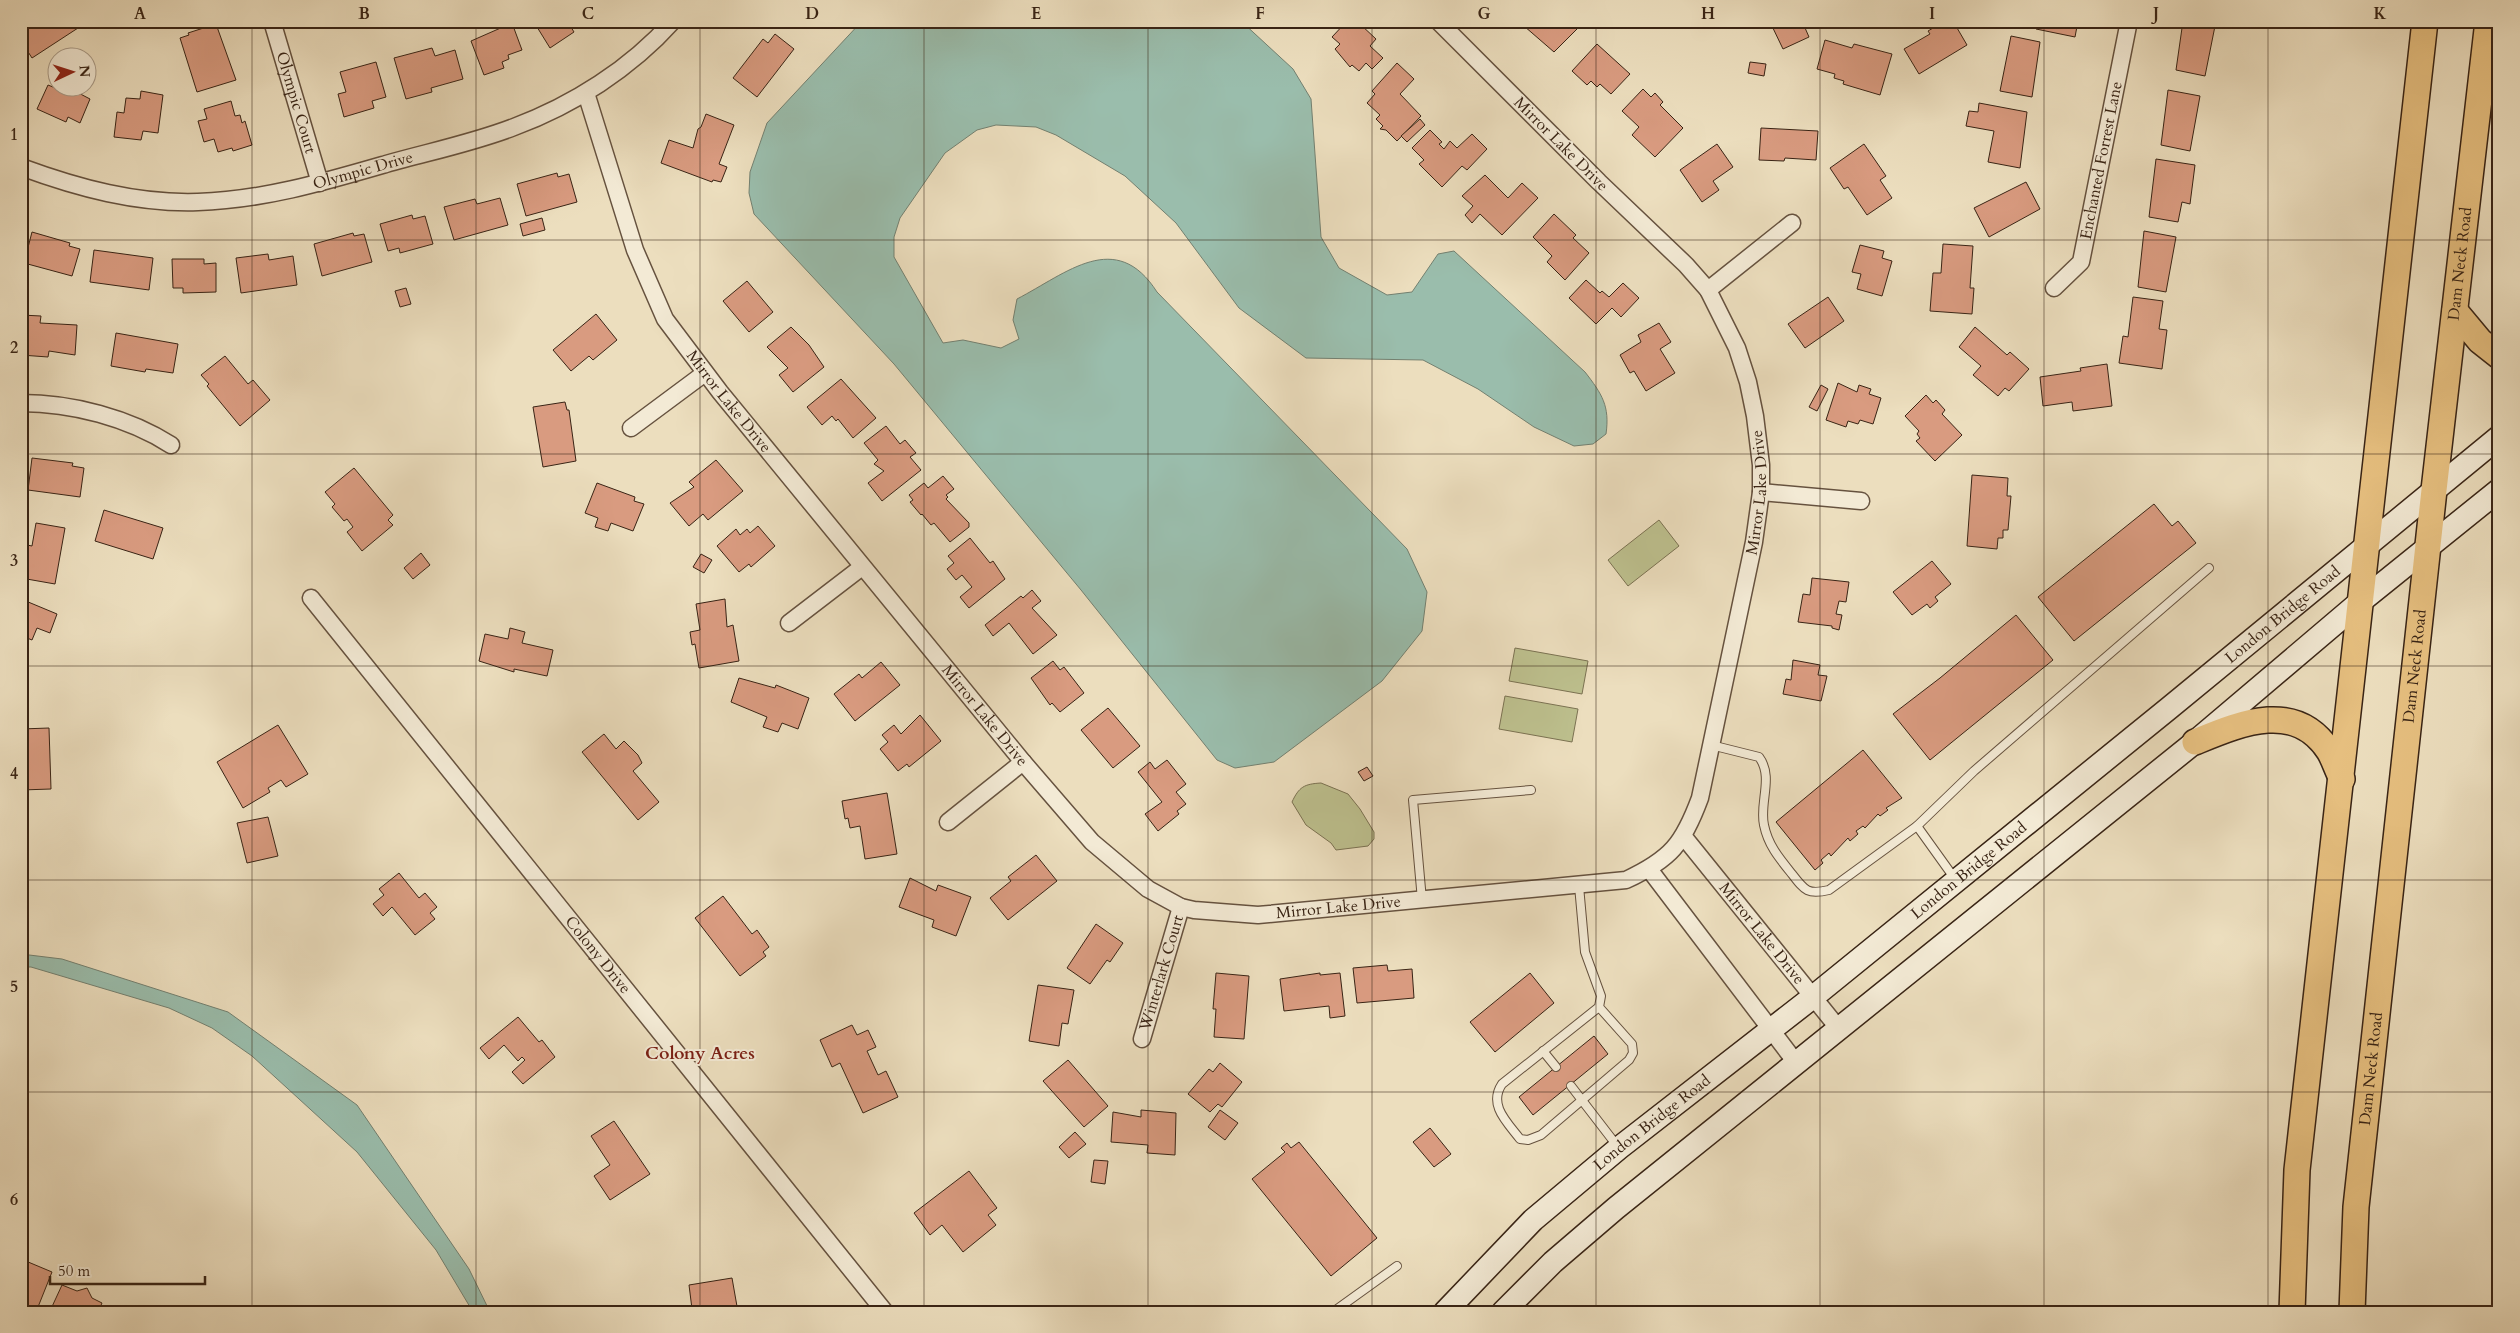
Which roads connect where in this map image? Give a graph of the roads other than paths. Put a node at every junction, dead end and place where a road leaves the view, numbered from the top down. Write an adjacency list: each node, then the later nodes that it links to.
1 (272, 21): 9 (street, Olympic Court)
2 (672, 21): 7 (street, Olympic Drive)
3 (2129, 21): 11 (street, Enchanted Forrest Lane)
4 (2426, 21): 24 (main road)
5 (2488, 21): 13 (main road, Dam Neck Road)
6 (1446, 24): 12 (street, Mirror Lake Drive)
7 (586, 93): 9 (street, Olympic Drive); 15 (street, Mirror Lake Drive)
8 (21, 167): 9 (street, Olympic Drive)
9 (320, 183)
10 (1792, 223): 12 (street)
11 (2054, 288)
12 (1708, 290): 22 (street, Mirror Lake Drive)
13 (2456, 311): 14 (main road); 20 (main road, Dam Neck Road)
14 (2499, 356)
15 (705, 373): 17 (street); 26 (street, Mirror Lake Drive)
16 (21, 403): 19 (street)
17 (631, 428)
18 (2499, 437): 20 (main road, London Bridge Road)
19 (171, 445)
20 (2434, 490): 24 (main road, London Bridge Road); 25 (main road, Dam Neck Road)
21 (2499, 490): 25 (main road)
22 (1761, 492): 23 (street); 32 (street, Mirror Lake Drive)
23 (1861, 501)
24 (2365, 547): 29 (main road); 40 (main road, London Bridge Road)
25 (2427, 548): 29 (main road); 61 (main road, Dam Neck Road)
26 (862, 566): 30 (street); 33 (street, Mirror Lake Drive)
27 (2209, 568): 37 (lane)
28 (311, 598): 56 (street, Colony Drive)
29 (2360, 602): 31 (main road); 34 (main road)
30 (789, 623)
31 (2195, 742): 34 (main road); 46 (main road)
32 (1711, 745): 37 (lane); 38 (street, Mirror Lake Drive)
33 (1023, 762): 36 (street); 43 (street, Mirror Lake Drive)
34 (2342, 779): 60 (main road)
35 (1531, 790): 42 (lane)
36 (948, 822)
37 (1918, 826): 40 (lane)
38 (1684, 837): 39 (street, Mirror Lake Drive); 44 (street, Mirror Lake Drive)
39 (1649, 869): 41 (street, Mirror Lake Drive); 47 (street)
40 (1956, 881): 44 (main road, London Bridge Road)
41 (1579, 886): 42 (street, Mirror Lake Drive); 45 (lane)
42 (1422, 900): 43 (street, Mirror Lake Drive)
43 (1181, 907): 48 (street, Winterlark Court)
44 (1813, 997): 46 (street, Mirror Lake Drive); 47 (main road, London Bridge Road)
45 (1600, 1006): 49 (lane); 53 (lane)
46 (1839, 1029): 50 (main road)
47 (1772, 1030): 50 (street); 54 (main road, London Bridge Road)
48 (1142, 1038)
49 (1544, 1051): 51 (lane); 53 (lane)
50 (1797, 1064): 59 (main road)
51 (1556, 1067)
52 (1571, 1086): 53 (lane)
53 (1582, 1100): 54 (lane)
54 (1619, 1148): 58 (main road, London Bridge Road)
55 (1397, 1266): 57 (lane)
56 (884, 1312)
57 (1333, 1312)
58 (1446, 1312)
59 (1503, 1312)
60 (2292, 1312)
61 (2352, 1312)

